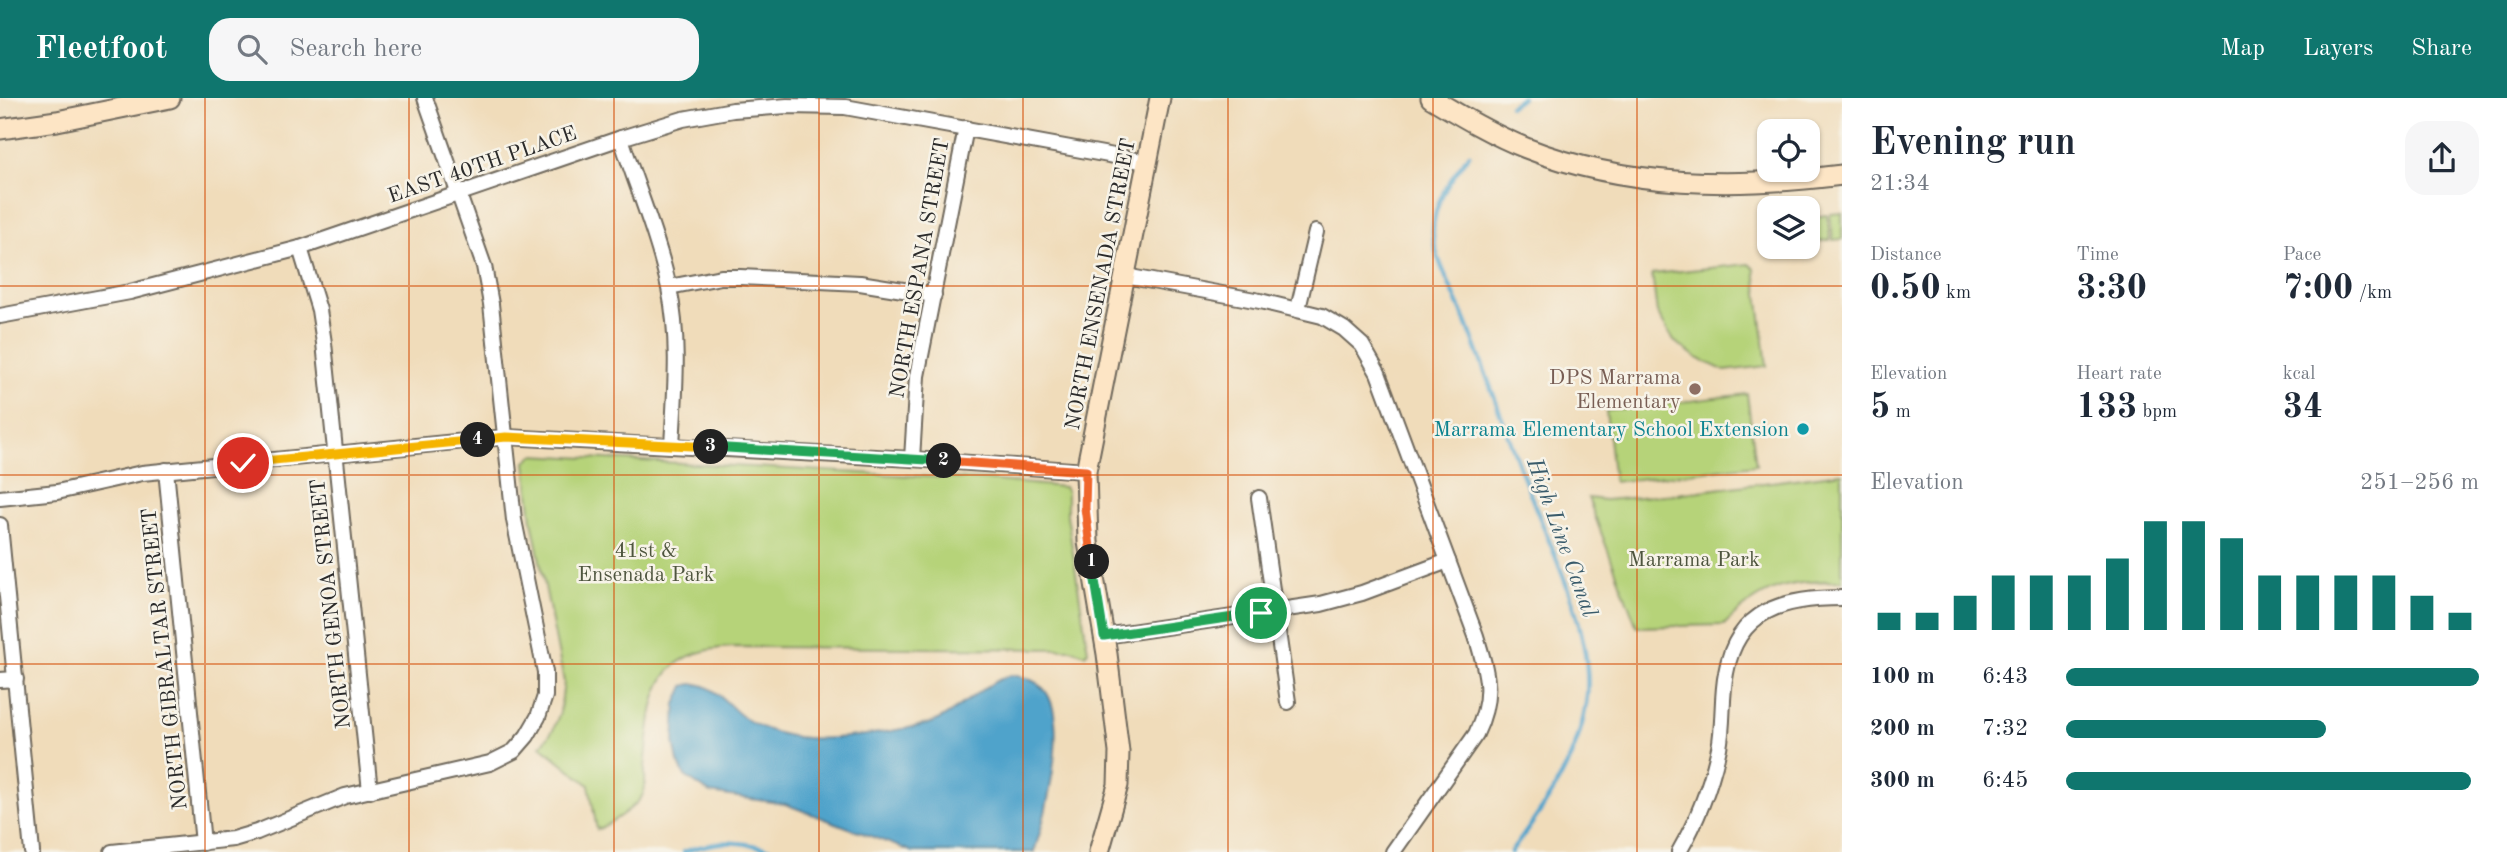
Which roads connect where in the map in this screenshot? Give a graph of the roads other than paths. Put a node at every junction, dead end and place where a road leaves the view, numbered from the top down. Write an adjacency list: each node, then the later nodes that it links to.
1 (170, 98): 7 (street)
2 (425, 98): 11 (street)
3 (1160, 98): 9 (street, NORTH ENSENADA STREET)
4 (1431, 98): 10 (street)
5 (787, 102): 6 (street, EAST 40TH PLACE); 8 (street, EAST 40TH PLACE)
6 (966, 128): 9 (street, EAST 40TH PLACE); 16 (street, NORTH ESPANA STREET)
7 (0, 129)
8 (621, 138): 11 (street, EAST 40TH PLACE); 15 (street)
9 (1147, 162): 14 (street, NORTH ENSENADA STREET)
10 (1842, 175)
11 (459, 193): 13 (street, EAST 40TH PLACE); 19 (street)
12 (1316, 232): 17 (street)
13 (300, 248): 18 (street, EAST 40TH PLACE); 21 (street, NORTH GENOA STREET)
14 (1125, 276): 17 (street); 24 (street, NORTH ENSENADA STREET)
15 (669, 287): 16 (street); 20 (street)
16 (934, 295): 22 (street, NORTH ESPANA STREET)
17 (1298, 309): 28 (street)
18 (0, 316)
19 (506, 437): 20 (street); 21 (street); 35 (street)
20 (672, 445): 22 (street)
21 (336, 454): 23 (street); 35 (street, NORTH GENOA STREET)
22 (912, 459): 24 (street)
23 (166, 470): 25 (street); 36 (street, NORTH GIBRALTAR STREET)
24 (1086, 471): 31 (street, NORTH ENSENADA STREET)
25 (0, 498)
26 (1259, 498): 30 (street)
27 (0, 525): 32 (street)
28 (1448, 561): 30 (street); 40 (street)
29 (1842, 597): 41 (street)
30 (1275, 611): 31 (street); 34 (street)
31 (1104, 636): 39 (street, NORTH ENSENADA STREET)
32 (16, 679): 33 (street); 37 (street)
33 (0, 680)
34 (1288, 702)
35 (370, 790): 36 (street)
36 (203, 844): 38 (street)
37 (32, 852)
38 (112, 852)
39 (1100, 852)
40 (1393, 852)
41 (1679, 852)

